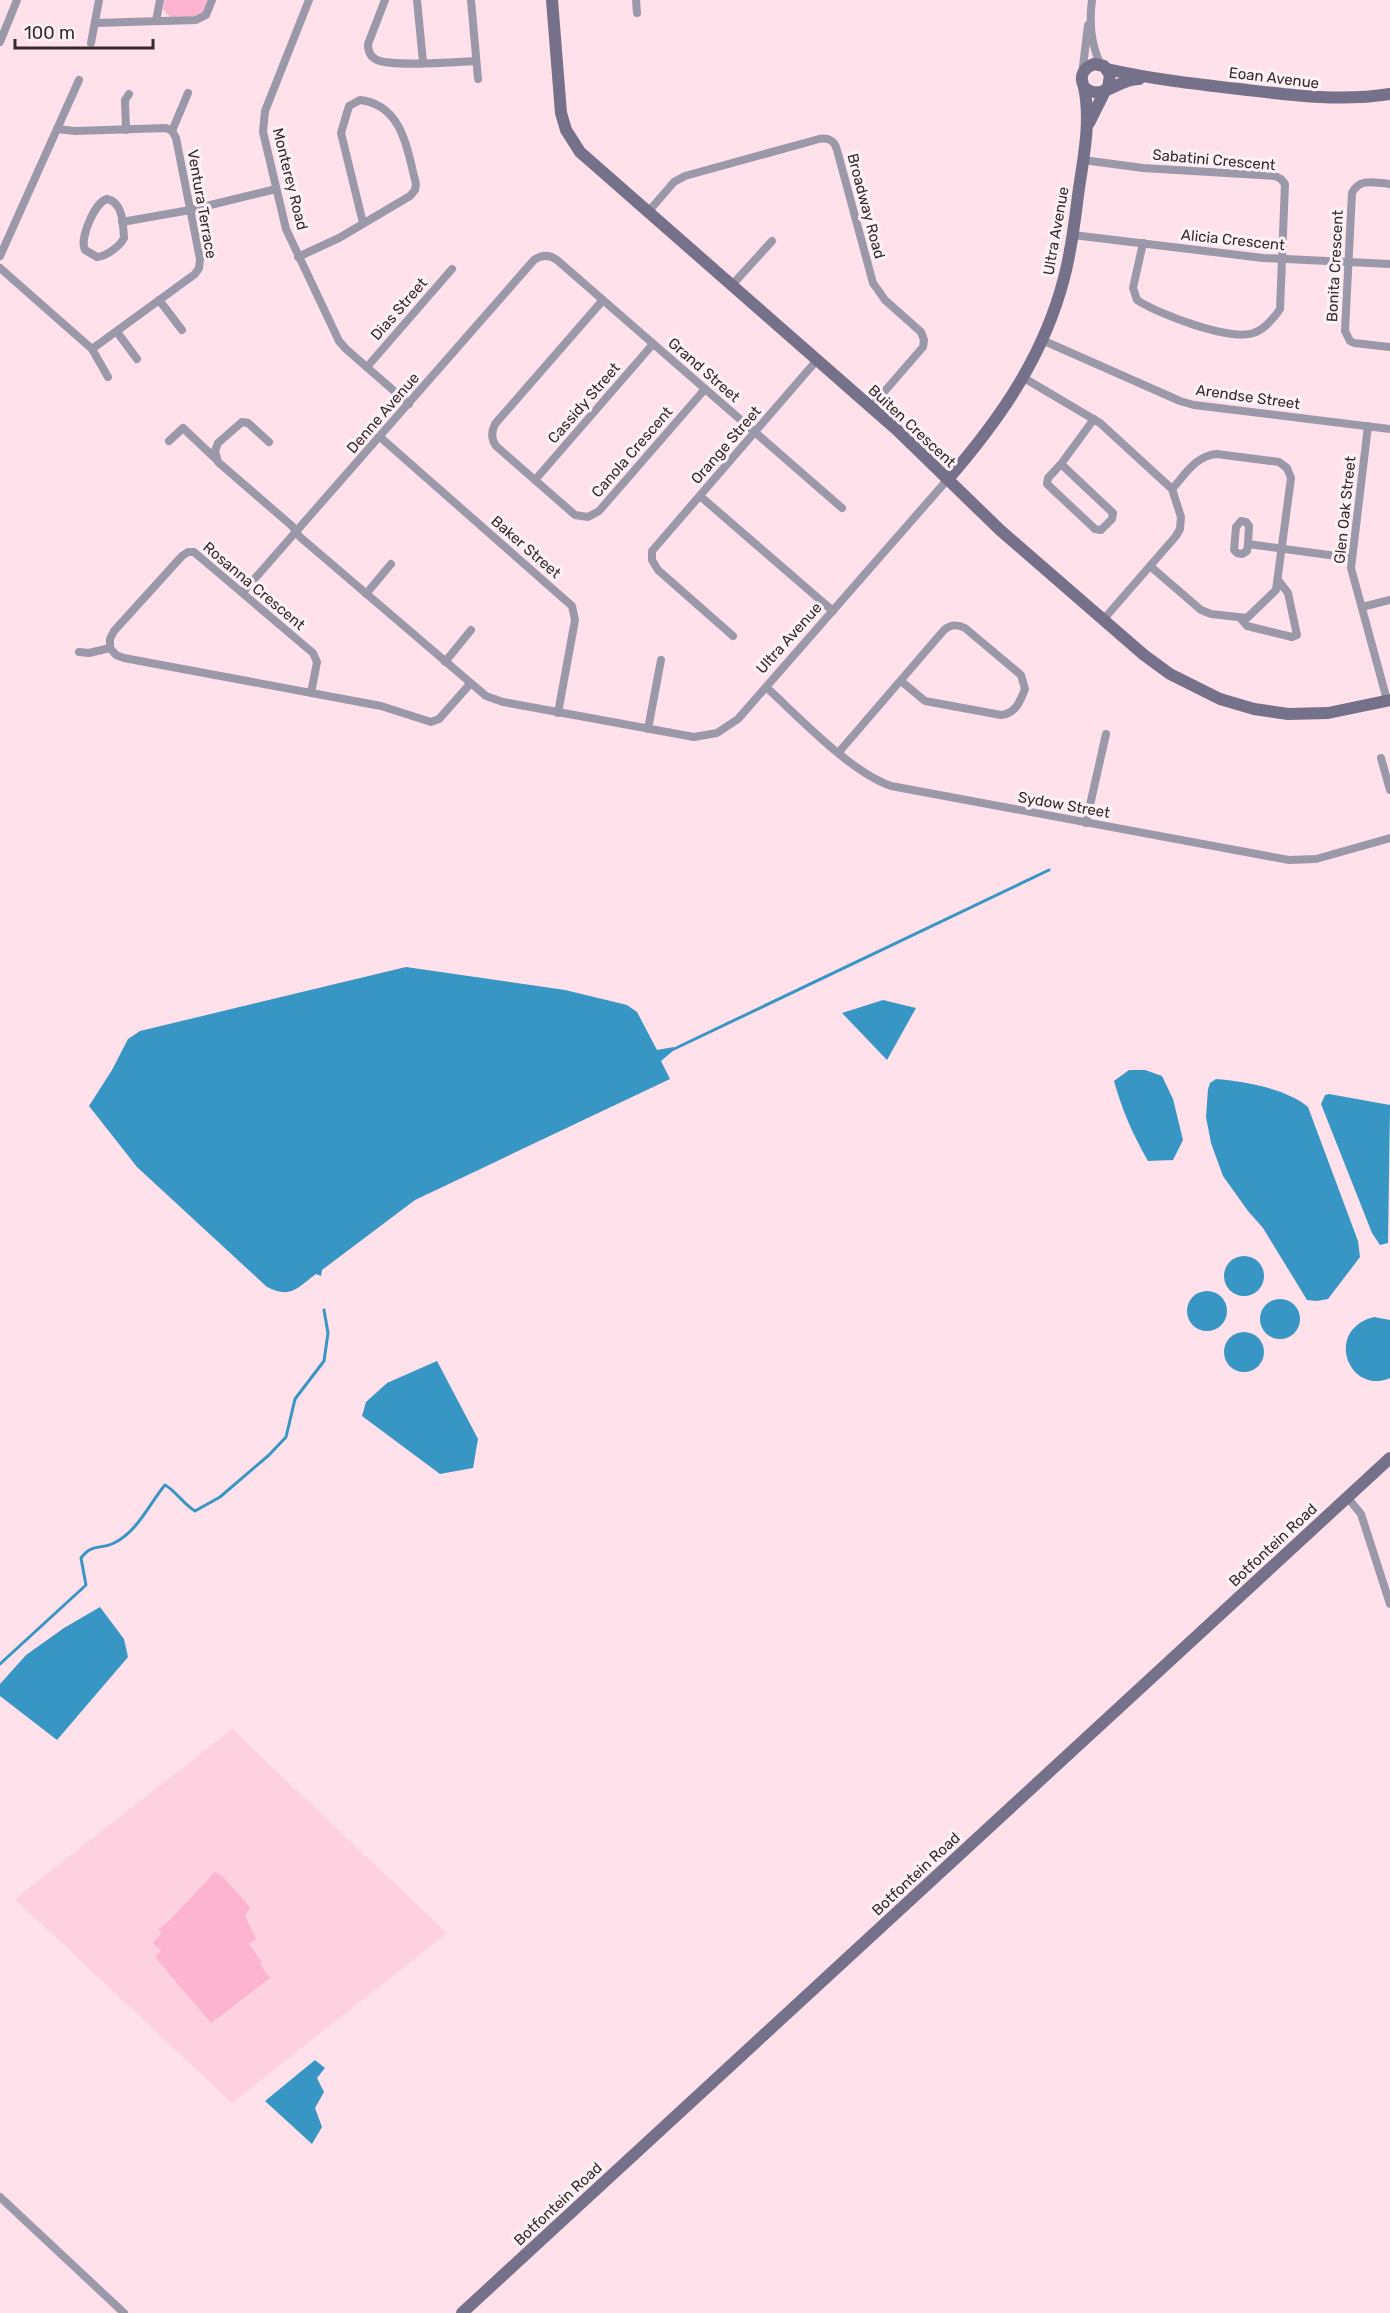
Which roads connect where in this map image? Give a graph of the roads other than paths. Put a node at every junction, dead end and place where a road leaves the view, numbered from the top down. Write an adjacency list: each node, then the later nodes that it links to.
1 (17, 0): 16 (street)
2 (99, 0): 15 (street)
3 (160, 0): 14 (street)
4 (212, 0): 14 (street)
5 (309, 0): 36 (street, Monterey Road)
6 (386, 0): 20 (street)
7 (417, 0): 20 (street)
8 (471, 0): 19 (street)
9 (552, 0): 38 (street, Buiten Crescent)
10 (636, 0): 12 (street)
11 (1092, 0): 13 (street)
12 (637, 13)
13 (1090, 19): 21 (street); 25 (street)
14 (156, 21): 15 (street)
15 (94, 23): 18 (street)
16 (2, 30): 17 (street)
17 (0, 42)
18 (91, 43)
19 (476, 61): 20 (street); 22 (street)
20 (423, 62)
21 (1104, 67): 23 (street, Eoan Avenue); 25 (street); 26 (street)
22 (478, 79)
23 (1155, 79): 26 (street, Eoan Avenue); 29 (street, Eoan Avenue)
24 (79, 80): 30 (street)
25 (1083, 81): 26 (street); 33 (street, Ultra Avenue)
26 (1107, 89): 33 (street, Ultra Avenue)
27 (188, 93): 32 (street)
28 (129, 94): 31 (street)
29 (1390, 94)
30 (57, 129): 31 (street); 44 (street)
31 (126, 130): 32 (street)
32 (172, 131): 37 (street, Ventura Terrace)
33 (1086, 133): 34 (street, Ultra Avenue)
34 (1083, 160): 41 (street, Ultra Avenue); 47 (street, Sabatini Crescent)
35 (1390, 184): 48 (street, Bonita Crescent)
36 (276, 189): 37 (street); 46 (street, Monterey Road)
37 (190, 210): 39 (street); 53 (street, Ventura Terrace)
38 (648, 212): 52 (street, Buiten Crescent); 68 (street, Broadway Road)
39 (122, 222): 39 (street)
40 (363, 224): 40 (street); 46 (street)
41 (1073, 235): 43 (street, Alicia Crescent); 57 (street, Ultra Avenue)
42 (772, 241): 52 (street)
43 (1143, 243): 47 (street, Alicia Crescent); 47 (street, Sabatini Crescent)
44 (0, 256)
45 (546, 256): 54 (street, Grand Street); 67 (street, Denne Avenue)
46 (298, 257): 63 (street, Monterey Road)
47 (1282, 259): 48 (street, Alicia Crescent)
48 (1349, 262): 49 (street, Alicia Crescent); 59 (street, Bonita Crescent)
49 (1390, 264)
50 (0, 268): 60 (street)
51 (452, 269): 63 (street, Dias Street)
52 (732, 285): 62 (street, Buiten Crescent)
53 (159, 300): 55 (street); 56 (street, Ventura Terrace)
54 (603, 300): 58 (street, Grand Street); 79 (street, Canola Crescent)
55 (182, 330)
56 (117, 332): 60 (street, Ventura Terrace); 61 (street)
57 (1042, 340): 65 (street, Ultra Avenue); 70 (street, Arendse Street)
58 (654, 344): 66 (street, Grand Street); 79 (street, Cassidy Street)
59 (1390, 346)
60 (92, 349): 64 (street)
61 (137, 359)
62 (818, 360): 68 (street, Buiten Crescent); 72 (street, Orange Street)
63 (367, 368): 67 (street, Monterey Road)
64 (108, 377)
65 (1024, 378): 69 (street); 78 (street, Ultra Avenue)
66 (705, 389): 72 (street, Grand Street); 79 (street, Canola Crescent)
67 (409, 404): 73 (street, Denne Avenue)
68 (871, 407): 78 (street, Buiten Crescent)
69 (1094, 419): 77 (street); 80 (street)
70 (1368, 426): 71 (street, Arendse Street); 86 (street, Glen Oak Street)
71 (1390, 429)
72 (755, 432): 81 (street, Orange Street); 82 (street, Grand Street)
73 (380, 437): 83 (street, Denne Avenue); 108 (street, Baker Street)
74 (169, 441): 76 (street, Ultra Avenue)
75 (269, 442): 76 (street)
76 (218, 462): 83 (street, Ultra Avenue)
77 (1061, 464): 77 (street)
78 (948, 479): 94 (street, Ultra Avenue); 96 (street, Buiten Crescent)
79 (535, 480)
80 (1172, 489): 85 (street); 88 (street)
81 (700, 496): 94 (street, Orange Street); 98 (street)
82 (842, 508)
83 (296, 532): 90 (street, Denne Avenue); 91 (street, Ultra Avenue)
84 (1248, 544): 85 (street)
85 (1282, 549): 86 (street); 89 (street)
86 (1351, 558): 93 (street, Glen Oak Street)
87 (392, 564): 91 (street)
88 (1150, 566): 95 (street); 96 (street)
89 (1278, 580): 95 (street); 95 (street)
90 (243, 592): 99 (street, Rosanna Crescent); 106 (street, Rosanna Crescent)
91 (366, 594): 102 (street, Ultra Avenue)
92 (1390, 600): 93 (street)
93 (1362, 607): 107 (street, Glen Oak Street)
94 (833, 611): 105 (street, Ultra Avenue)
95 (1241, 619)
96 (1103, 620): 107 (street, Buiten Crescent)
97 (471, 630): 102 (street)
98 (733, 636)
99 (110, 648): 100 (street); 106 (street)
100 (79, 652)
101 (661, 660): 109 (street)
102 (445, 662): 104 (street, Ultra Avenue)
103 (901, 681): 103 (street); 111 (street)
104 (470, 684): 106 (street); 108 (street, Ultra Avenue)
105 (766, 687): 109 (street, Ultra Avenue); 111 (street, Sydow Street)
106 (311, 693)
107 (1389, 700)
108 (558, 712): 109 (street, Ultra Avenue)
109 (648, 729)
110 (1106, 734): 114 (street)
111 (839, 752): 114 (street, Sydow Street)
112 (1381, 758): 113 (street)
113 (1390, 790)
114 (1086, 823): 115 (street, Sydow Street)
115 (1390, 838)
116 (1390, 1458): 117 (street, Botfontein Road)
117 (1347, 1497): 118 (street); 121 (street, Botfontein Road)
118 (1390, 1604)
119 (0, 2197): 120 (street)
120 (124, 2313)
121 (462, 2313)

